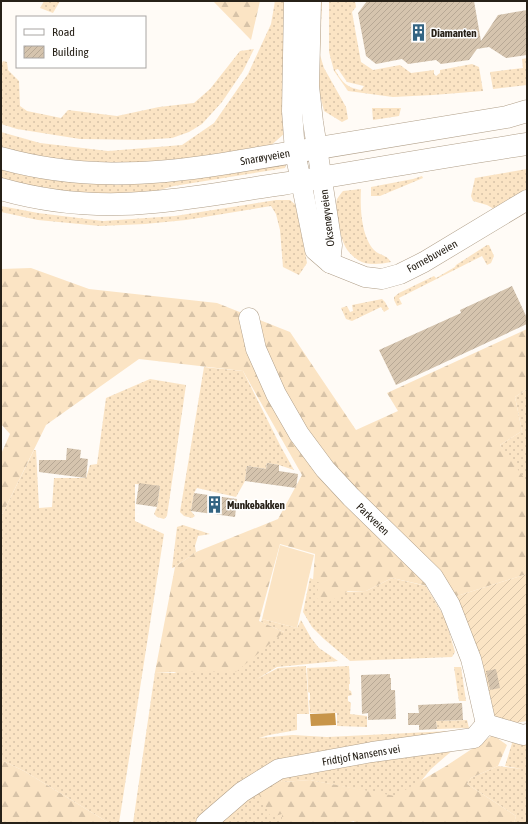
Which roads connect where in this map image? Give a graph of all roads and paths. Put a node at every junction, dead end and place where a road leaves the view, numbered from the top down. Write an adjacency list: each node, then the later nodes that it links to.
1 (294, 1): 6 (street, Oksenøyveien)
2 (311, 1): 5 (street, Oksenøyveien)
3 (527, 111): 5 (main road, Snarøyveien)
4 (527, 144): 8 (main road)
5 (317, 148): 6 (main road, Snarøyveien); 8 (street, Oksenøyveien)
6 (295, 152): 7 (main road, Snarøyveien); 8 (street, Oksenøyveien)
7 (1, 158)
8 (311, 179): 9 (main road); 11 (street, Oksenøyveien)
9 (1, 190)
10 (527, 200): 11 (street, Fornebuveien)
11 (330, 263)
12 (249, 318): 13 (street, Parkveien)
13 (486, 724): 14 (street); 15 (street, Fridtjof Nansens vei)
14 (527, 734)
15 (206, 823)

